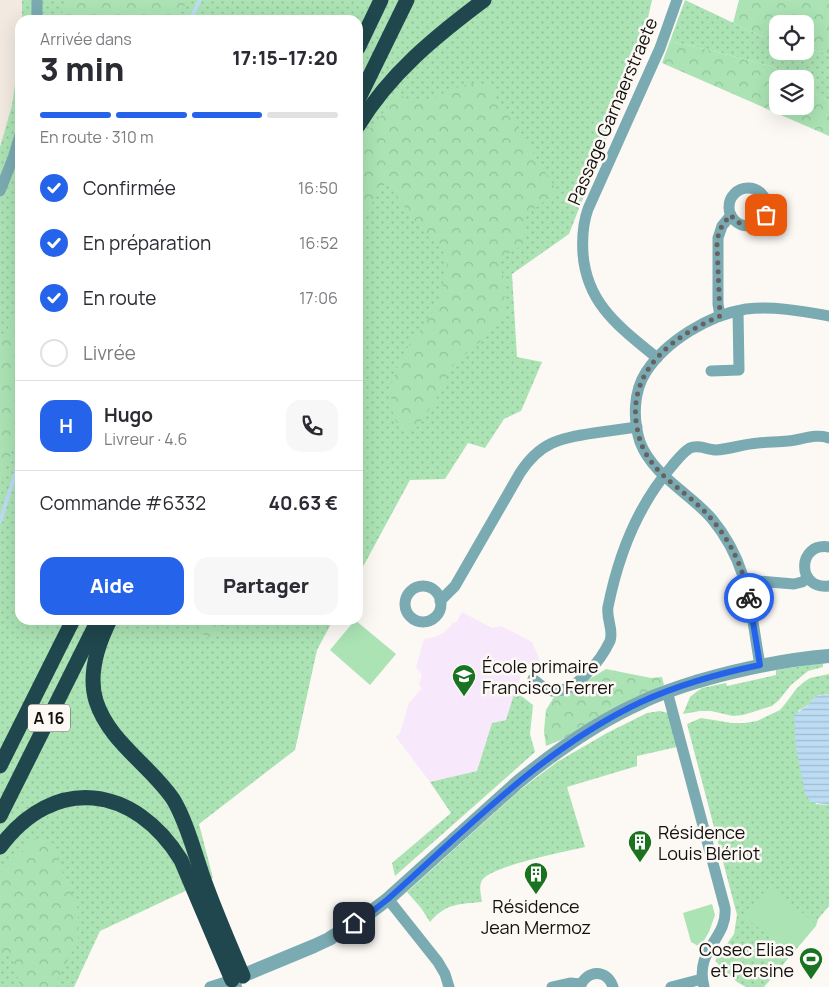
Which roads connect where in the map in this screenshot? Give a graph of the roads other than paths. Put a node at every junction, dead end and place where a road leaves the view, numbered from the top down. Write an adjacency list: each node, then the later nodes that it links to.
1 (37, 0): 7 (street)
2 (371, 0): 8 (highway)
3 (381, 0): 9 (highway)
4 (407, 0): 10 (highway)
5 (484, 0): 11 (highway)
6 (677, 0): 18 (street, Passage Garnaerstraete)
7 (37, 15)
8 (363, 21)
9 (363, 38)
10 (363, 90)
11 (363, 119)
12 (15, 151): 13 (street)
13 (0, 191)
14 (731, 215): 16 (street)
15 (738, 311): 16 (street); 17 (street); 19 (street)
16 (720, 316): 18 (street)
17 (829, 316)
18 (657, 358): 20 (street)
19 (710, 371)
20 (637, 427): 22 (street); 27 (street)
21 (829, 438): 22 (street)
22 (664, 475): 25 (street); 33 (street)
23 (829, 547): 24 (street)
24 (808, 578): 25 (street); 26 (street)
25 (745, 580): 32 (street)
26 (829, 586)
27 (440, 600)
28 (70, 625): 35 (highway, A 16)
29 (96, 625): 36 (highway, A 16)
30 (108, 625): 39 (highway)
31 (829, 656): 32 (street)
32 (760, 665): 34 (street)
33 (533, 679)
34 (667, 691): 38 (street); 40 (street)
35 (0, 766)
36 (0, 816)
37 (0, 847): 39 (highway)
38 (388, 899): 39 (street); 43 (street)
39 (239, 983): 42 (street)
40 (703, 983): 46 (street)
41 (581, 986): 44 (street); 45 (street)
42 (210, 987)
43 (449, 987)
44 (552, 987)
45 (613, 987)
46 (671, 987)

